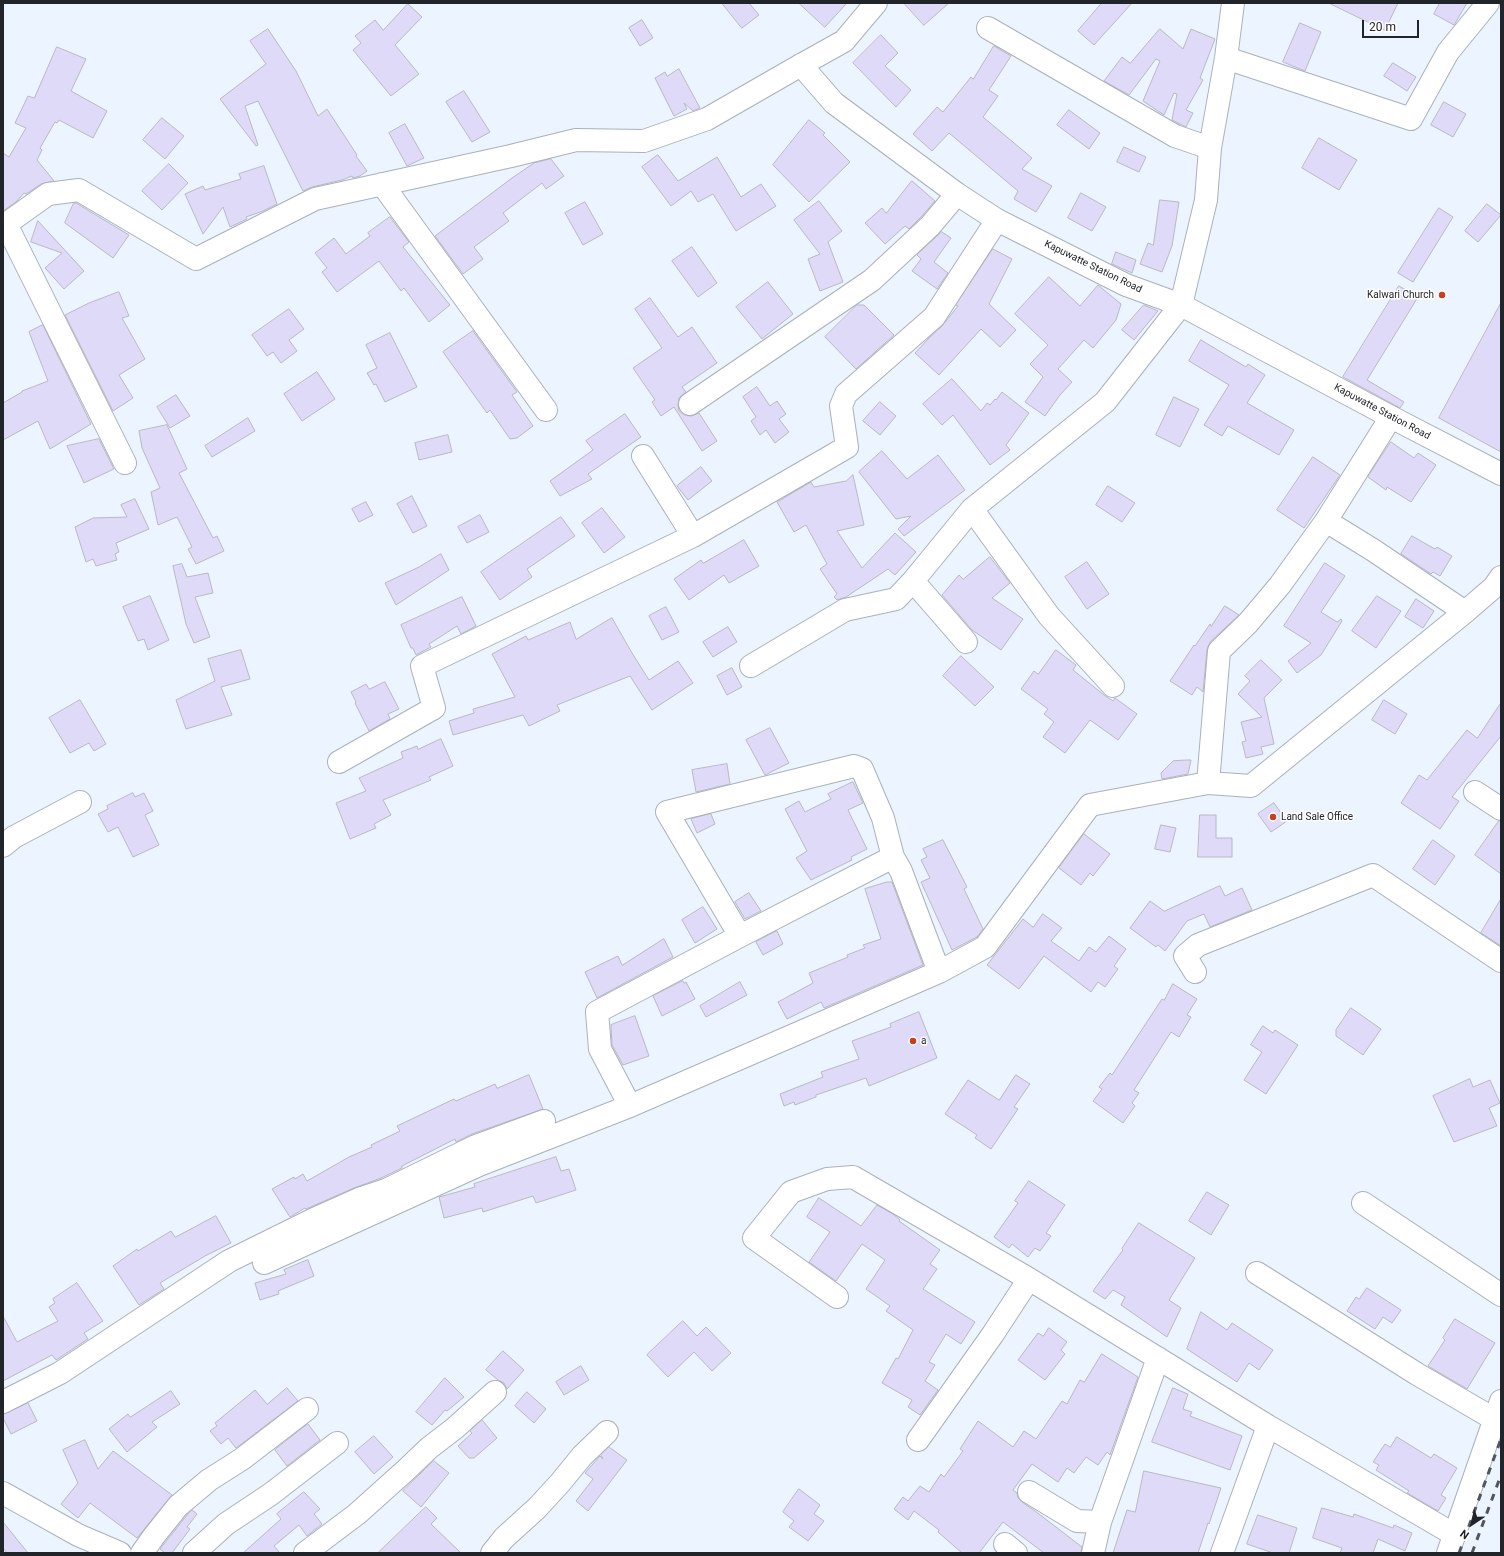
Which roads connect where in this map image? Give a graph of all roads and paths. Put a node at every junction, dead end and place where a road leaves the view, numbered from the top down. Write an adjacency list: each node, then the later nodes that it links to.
1 (876, 3): 6 (street)
2 (1233, 3): 5 (street)
3 (1488, 3): 5 (street)
4 (988, 28): 7 (street)
5 (1226, 58): 7 (street)
6 (801, 65): 8 (street); 9 (street, Kapuwatte Station Road)
7 (1210, 148): 12 (street)
8 (382, 184): 11 (street); 14 (street)
9 (957, 194): 10 (street, Kapuwatte Station Road); 13 (street)
10 (997, 220): 12 (street, Kapuwatte Station Road); 21 (street)
11 (4, 224): 17 (street)
12 (1182, 305): 15 (street, Kapuwatte Station Road); 19 (street)
13 (690, 404)
14 (546, 410)
15 (1391, 417): 18 (street, Kapuwatte Station Road); 20 (street)
16 (643, 456): 21 (street)
17 (125, 463)
18 (1501, 474)
19 (972, 509): 23 (street); 27 (street)
20 (1326, 521): 24 (street); 29 (street)
21 (693, 536): 28 (street)
22 (1501, 577): 24 (street)
23 (913, 581): 25 (street); 26 (street)
24 (1465, 612): 29 (street)
25 (966, 642)
26 (751, 666)
27 (1113, 686)
28 (339, 762)
29 (1208, 783): 37 (street)
30 (1475, 792): 32 (street)
31 (80, 802): 33 (street)
32 (1501, 809)
33 (3, 846)
34 (893, 857): 35 (street); 35 (street); 37 (street)
35 (740, 936): 39 (street)
36 (1501, 961): 38 (street)
37 (939, 972): 39 (street)
38 (1195, 972)
39 (630, 1106): 42 (street)
40 (544, 1121): 49 (street)
41 (1363, 1203): 45 (street)
42 (264, 1263)
43 (1256, 1273): 51 (street)
44 (1029, 1279): 46 (street); 47 (street); 54 (street)
45 (1501, 1295)
46 (837, 1297)
47 (1158, 1358): 52 (street); 58 (street)
48 (495, 1392): 63 (street)
49 (3, 1402)
50 (307, 1409): 61 (street)
51 (1498, 1410): 59 (street)
52 (1268, 1426): 59 (street); 66 (street)
53 (607, 1432): 64 (street)
54 (918, 1440)
55 (337, 1443): 62 (street)
56 (1029, 1492): 58 (street)
57 (3, 1493): 60 (street)
58 (1100, 1522): 65 (street)
59 (1452, 1544)
60 (120, 1553)
61 (142, 1553)
62 (194, 1553)
63 (305, 1553)
64 (492, 1553)
65 (1092, 1553)
66 (1222, 1553)

